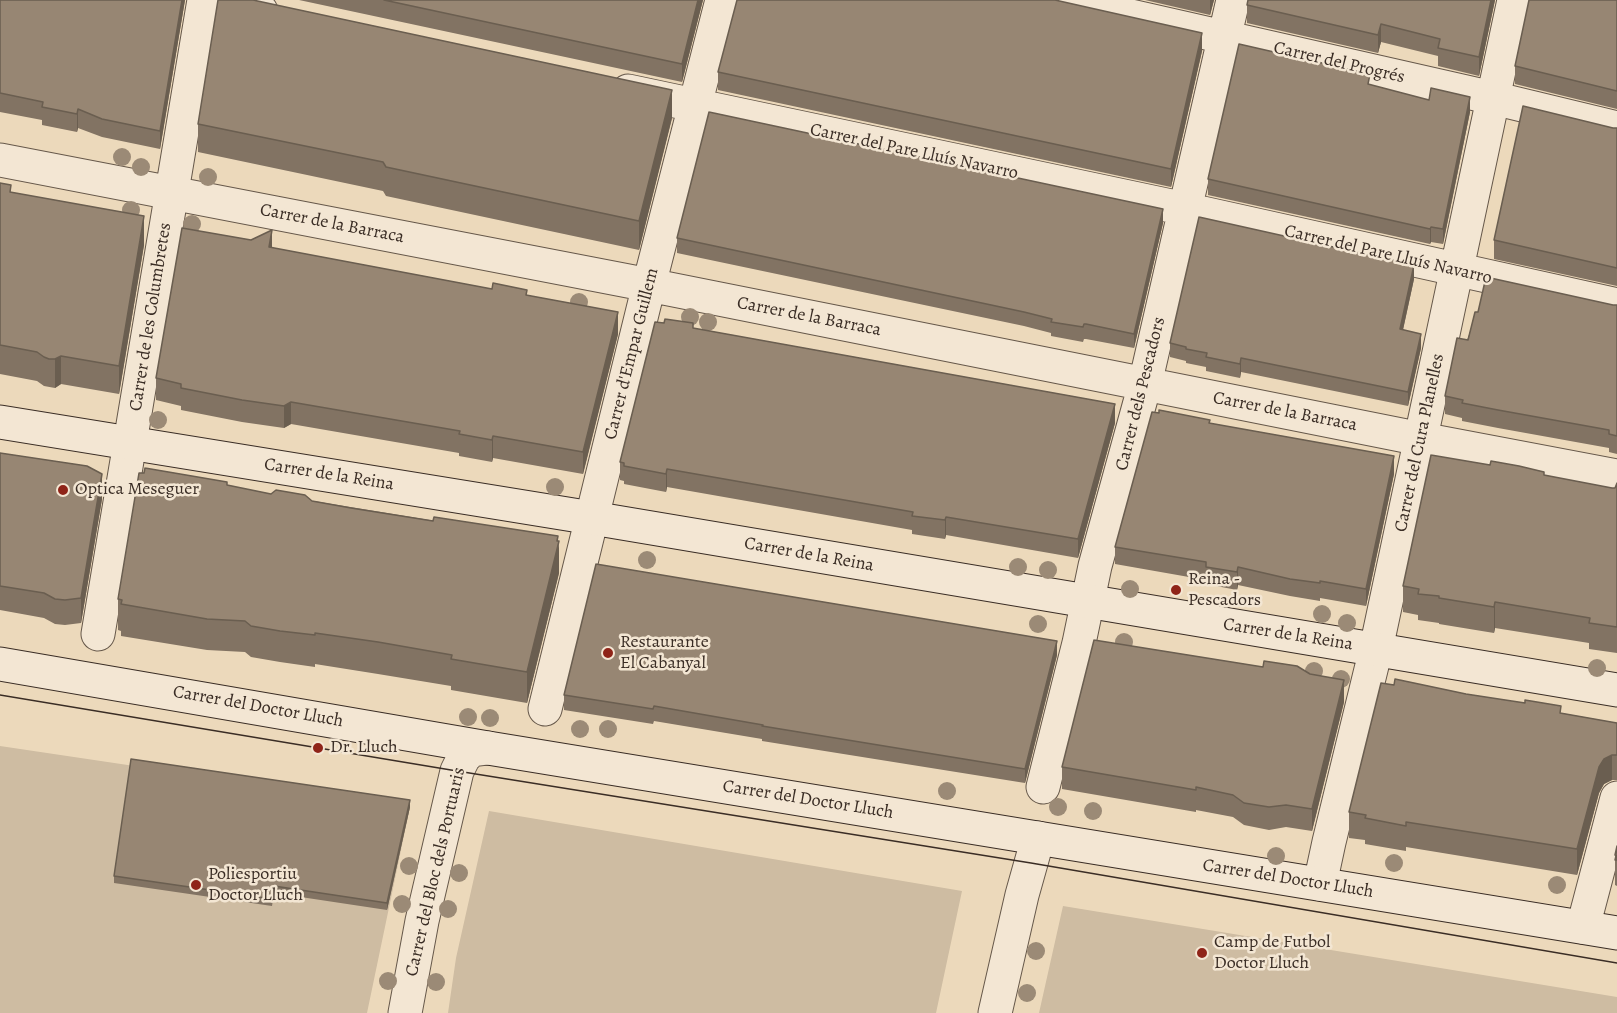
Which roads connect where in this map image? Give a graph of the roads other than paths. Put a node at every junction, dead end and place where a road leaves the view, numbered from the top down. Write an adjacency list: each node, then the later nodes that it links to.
1 (204, 0): 14 (street, Carrer de les Columbretes)
2 (210, 0): 7 (street)
3 (722, 0): 11 (street, Carrer d'Empar Guillem)
4 (1060, 0): 8 (street, Carrer del Progrés)
5 (1233, 0): 8 (street, Carrer dels Pescadors)
6 (1514, 0): 10 (street, Carrer del Cura Planelles)
7 (291, 18)
8 (1224, 37): 10 (street, Carrer del Progrés); 15 (street, Carrer dels Pescadors)
9 (603, 86): 11 (street, Carrer del Pare Lluís Navarro)
10 (1493, 98): 12 (street, Carrer del Progrés); 16 (street, Carrer del Cura Planelles)
11 (695, 106): 15 (street, Carrer del Pare Lluís Navarro); 17 (street, Carrer d'Empar Guillem)
12 (1617, 128)
13 (0, 160): 14 (street, Carrer de la Barraca)
14 (171, 193): 17 (street, Carrer de la Barraca); 22 (street, Carrer de les Columbretes)
15 (1185, 210): 16 (street, Carrer del Pare Lluís Navarro); 19 (street, Carrer dels Pescadors)
16 (1457, 271): 18 (street, Carrer del Pare Lluís Navarro); 21 (street, Carrer del Cura Planelles)
17 (649, 285): 19 (street, Carrer de la Barraca); 24 (street, Carrer d'Empar Guillem)
18 (1617, 305)
19 (1145, 384): 21 (street, Carrer de la Barraca); 25 (street, Carrer dels Pescadors)
20 (0, 422): 22 (street, Carrer de la Reina)
21 (1420, 439): 23 (street, Carrer de la Barraca); 27 (street, Carrer del Cura Planelles)
22 (131, 442): 24 (street, Carrer de la Reina); 26 (street, Carrer de les Columbretes)
23 (1617, 476)
24 (592, 518): 25 (street, Carrer de la Reina); 30 (street, Carrer d'Empar Guillem)
25 (1087, 602): 27 (street, Carrer de la Reina); 32 (street, Carrer dels Pescadors)
26 (98, 634)
27 (1376, 649): 29 (street, Carrer de la Reina); 35 (street, Carrer del Cura Planelles)
28 (0, 664): 31 (street, Carrer del Doctor Lluch)
29 (1617, 690)
30 (545, 709)
31 (488, 748): 34 (street, Carrer del Doctor Lluch); 38 (street, Carrer del Bloc dels Portuaris)
32 (1043, 787)
33 (1617, 798): 36 (street)
34 (1038, 838): 35 (street, Carrer del Doctor Lluch); 39 (street)
35 (1320, 884): 36 (street, Carrer del Doctor Lluch)
36 (1583, 927): 37 (street, Carrer del Doctor Lluch)
37 (1617, 933)
38 (405, 1013)
39 (995, 1013)

